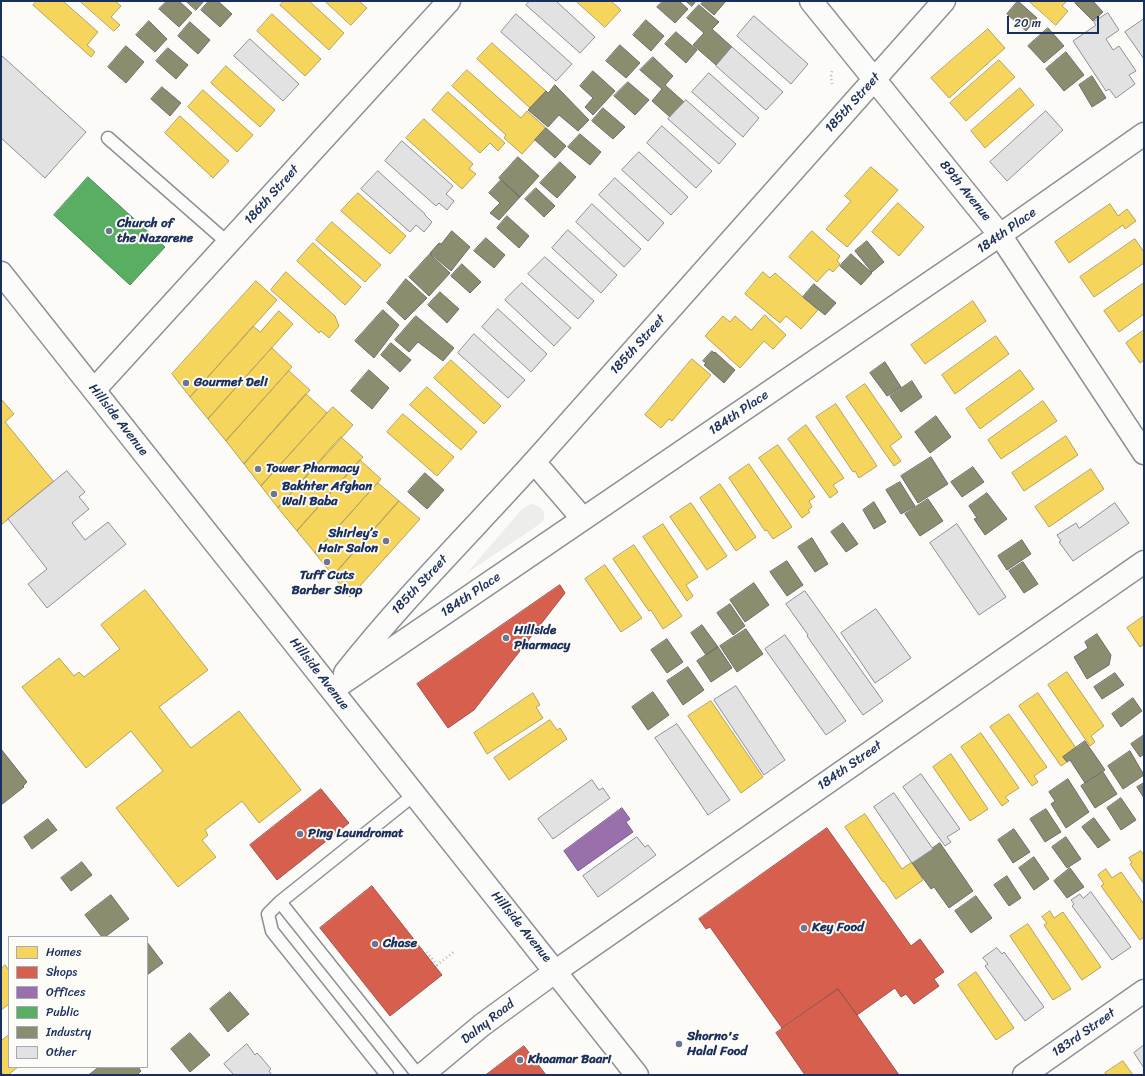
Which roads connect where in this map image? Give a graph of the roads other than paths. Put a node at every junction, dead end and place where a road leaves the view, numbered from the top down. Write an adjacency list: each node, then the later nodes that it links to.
1 (449, 1): 8 (street, 186th Street)
2 (810, 1): 4 (street, 89th Avenue)
3 (944, 1): 4 (street, 185th Street)
4 (874, 78): 7 (street, 89th Avenue); 12 (street, 185th Street)
5 (1144, 134): 7 (street, 184th Place)
6 (108, 138): 8 (lane)
7 (1000, 235): 11 (street, 89th Avenue); 13 (street, 184th Place)
8 (228, 243): 10 (street, 186th Street)
9 (1, 272): 10 (street, Hillside Avenue)
10 (94, 390): 15 (street, Hillside Avenue)
11 (1144, 453)
12 (534, 462): 13 (street); 15 (street, 185th Street)
13 (583, 519): 15 (street, 184th Place)
14 (1144, 562): 18 (street, 184th Street)
15 (332, 690): 16 (street, Hillside Avenue)
16 (415, 794): 17 (lane); 18 (street, Hillside Avenue)
17 (280, 902): 20 (lane); 21 (lane)
18 (556, 971): 22 (street, Dalny Road); 23 (street, Hillside Avenue)
19 (1144, 991): 24 (street, 183rd Street)
20 (387, 1075)
21 (418, 1075)
22 (422, 1075)
23 (637, 1075)
24 (1024, 1075)

